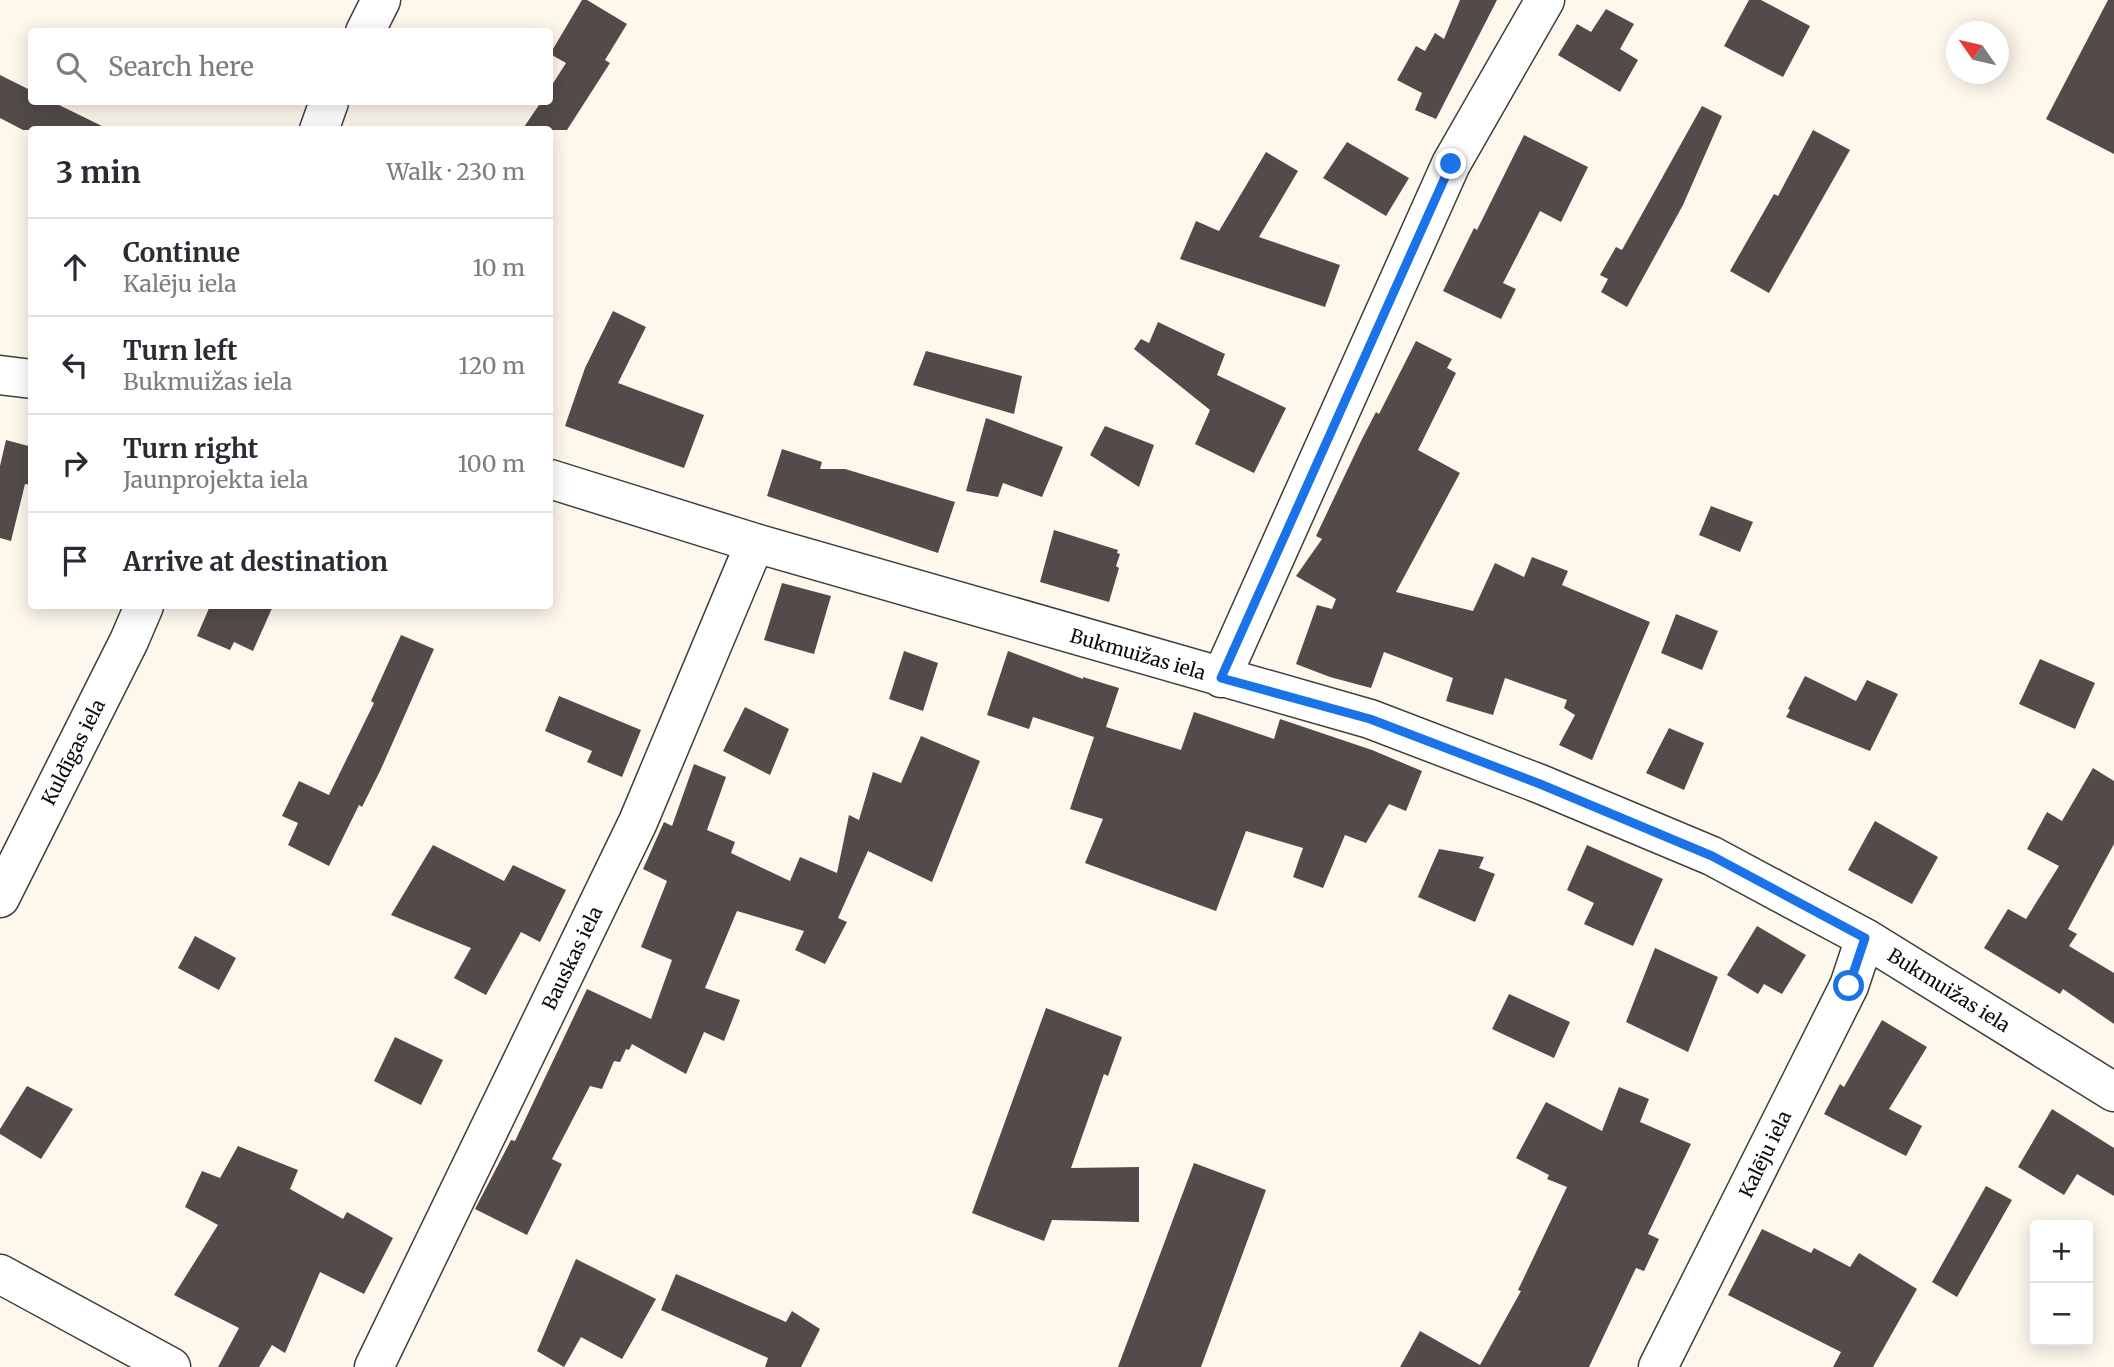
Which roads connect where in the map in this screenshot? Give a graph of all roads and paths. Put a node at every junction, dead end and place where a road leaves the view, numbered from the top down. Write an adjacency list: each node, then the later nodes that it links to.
1 (381, 0): 3 (street)
2 (1545, 0): 11 (street)
3 (367, 28)
4 (328, 105): 5 (street)
5 (321, 126)
6 (0, 375): 7 (street)
7 (28, 378)
8 (553, 480): 9 (street, Bukmuižas iela)
9 (755, 543): 11 (street, Bukmuižas iela); 17 (street, Bauskas iela)
10 (143, 609): 12 (street, Kuldīgas iela)
11 (1221, 678): 13 (street, Bukmuižas iela)
12 (0, 898)
13 (1865, 938): 14 (street, Bukmuižas iela); 18 (street, Kalēju iela)
14 (2114, 1091)
15 (0, 1274): 16 (street)
16 (172, 1367)
17 (374, 1367)
18 (1658, 1367)

